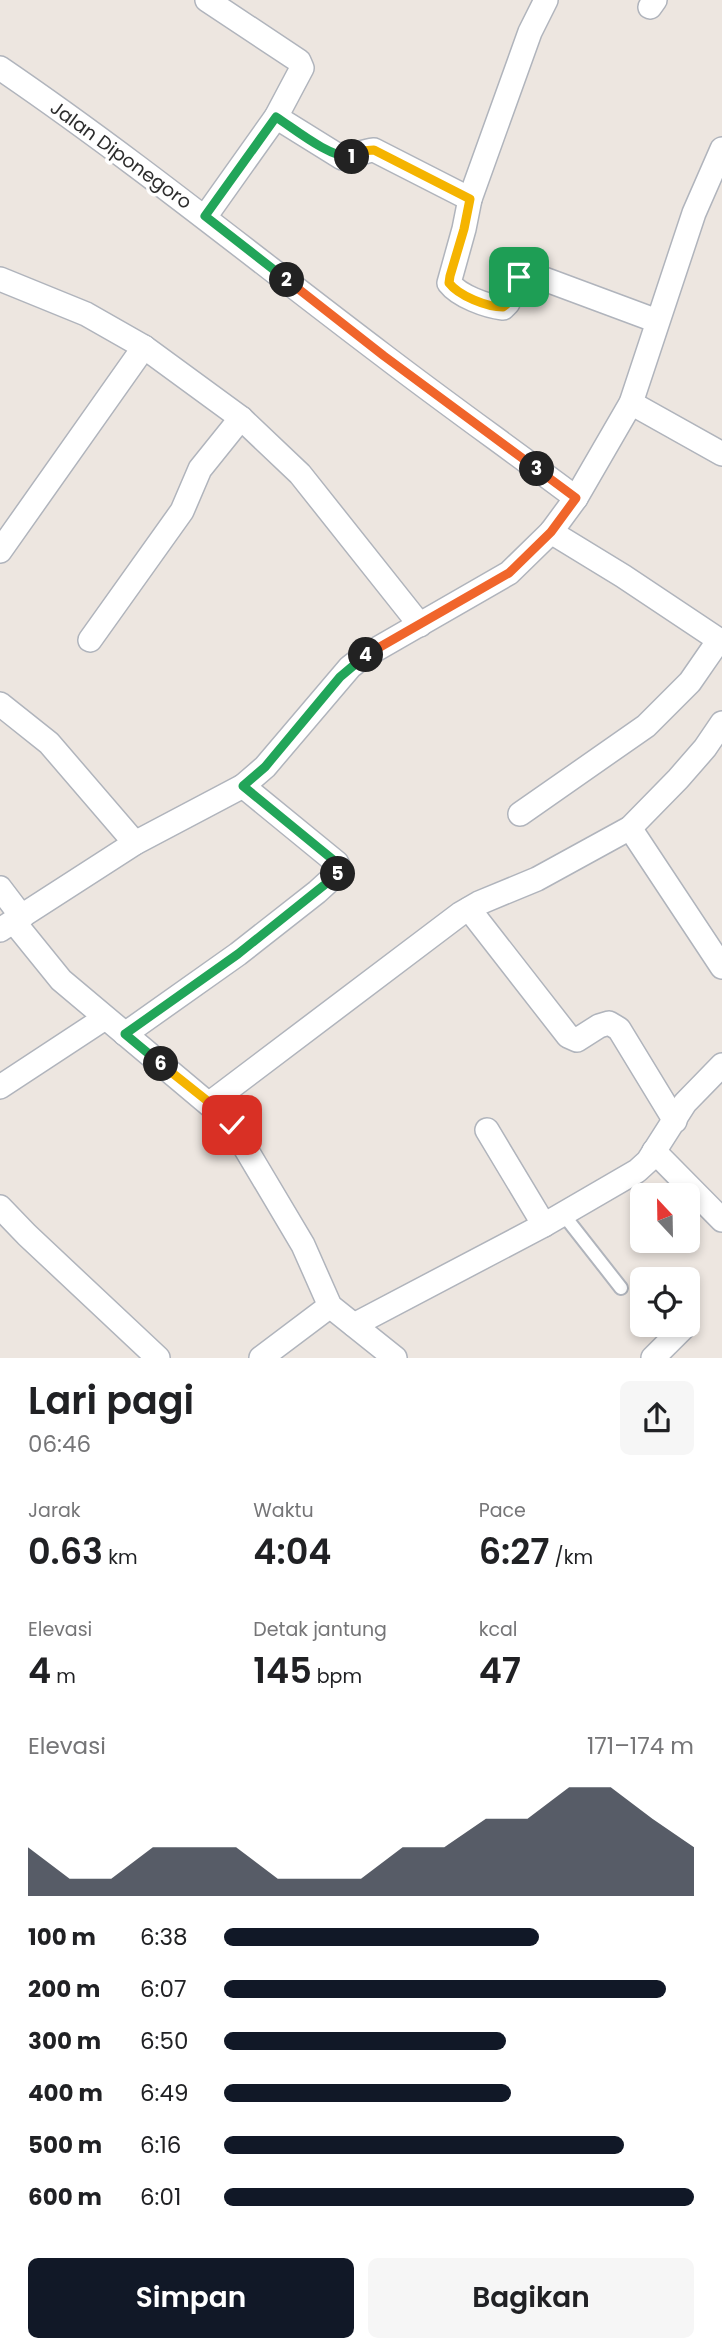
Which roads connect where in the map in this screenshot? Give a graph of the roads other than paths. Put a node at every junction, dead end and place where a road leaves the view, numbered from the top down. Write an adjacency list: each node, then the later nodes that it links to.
1 (207, 0): 4 (street)
2 (546, 0): 6 (street)
3 (0, 68): 7 (street, Jalan Diponegoro)
4 (276, 117): 6 (street); 7 (street)
5 (722, 149): 9 (street)
6 (470, 199): 9 (street)
7 (205, 216): 14 (street, Jalan Diponegoro)
8 (0, 279): 10 (street)
9 (657, 321): 11 (street)
10 (144, 346): 12 (street); 16 (street)
11 (631, 403): 13 (street); 14 (street)
12 (241, 418): 17 (street); 18 (street)
13 (722, 454)
14 (576, 498): 15 (street)
15 (551, 532): 17 (street); 19 (street)
16 (0, 551)
17 (420, 625): 22 (street)
18 (90, 640)
19 (720, 641): 23 (street)
20 (0, 704): 25 (street)
21 (722, 723): 24 (street)
22 (243, 786): 25 (street); 31 (street)
23 (520, 814)
24 (629, 828): 27 (street); 29 (street)
25 (135, 843): 28 (street)
26 (0, 888): 28 (street)
27 (469, 909): 34 (street); 35 (street)
28 (12, 923): 30 (street)
29 (722, 967)
30 (105, 1018): 31 (street); 33 (street)
31 (125, 1034): 34 (street)
32 (722, 1065): 35 (street)
33 (0, 1087)
34 (210, 1103): 42 (street)
35 (675, 1121): 37 (street)
36 (487, 1130): 39 (street)
37 (654, 1152): 39 (street); 40 (street)
38 (0, 1207): 45 (street)
39 (554, 1219): 41 (lane); 43 (street)
40 (722, 1220)
41 (621, 1288)
42 (330, 1306): 43 (street); 46 (street)
43 (354, 1325): 47 (street)
44 (674, 1337): 48 (street)
45 (158, 1358)
46 (261, 1358)
47 (395, 1358)
48 (653, 1358)

